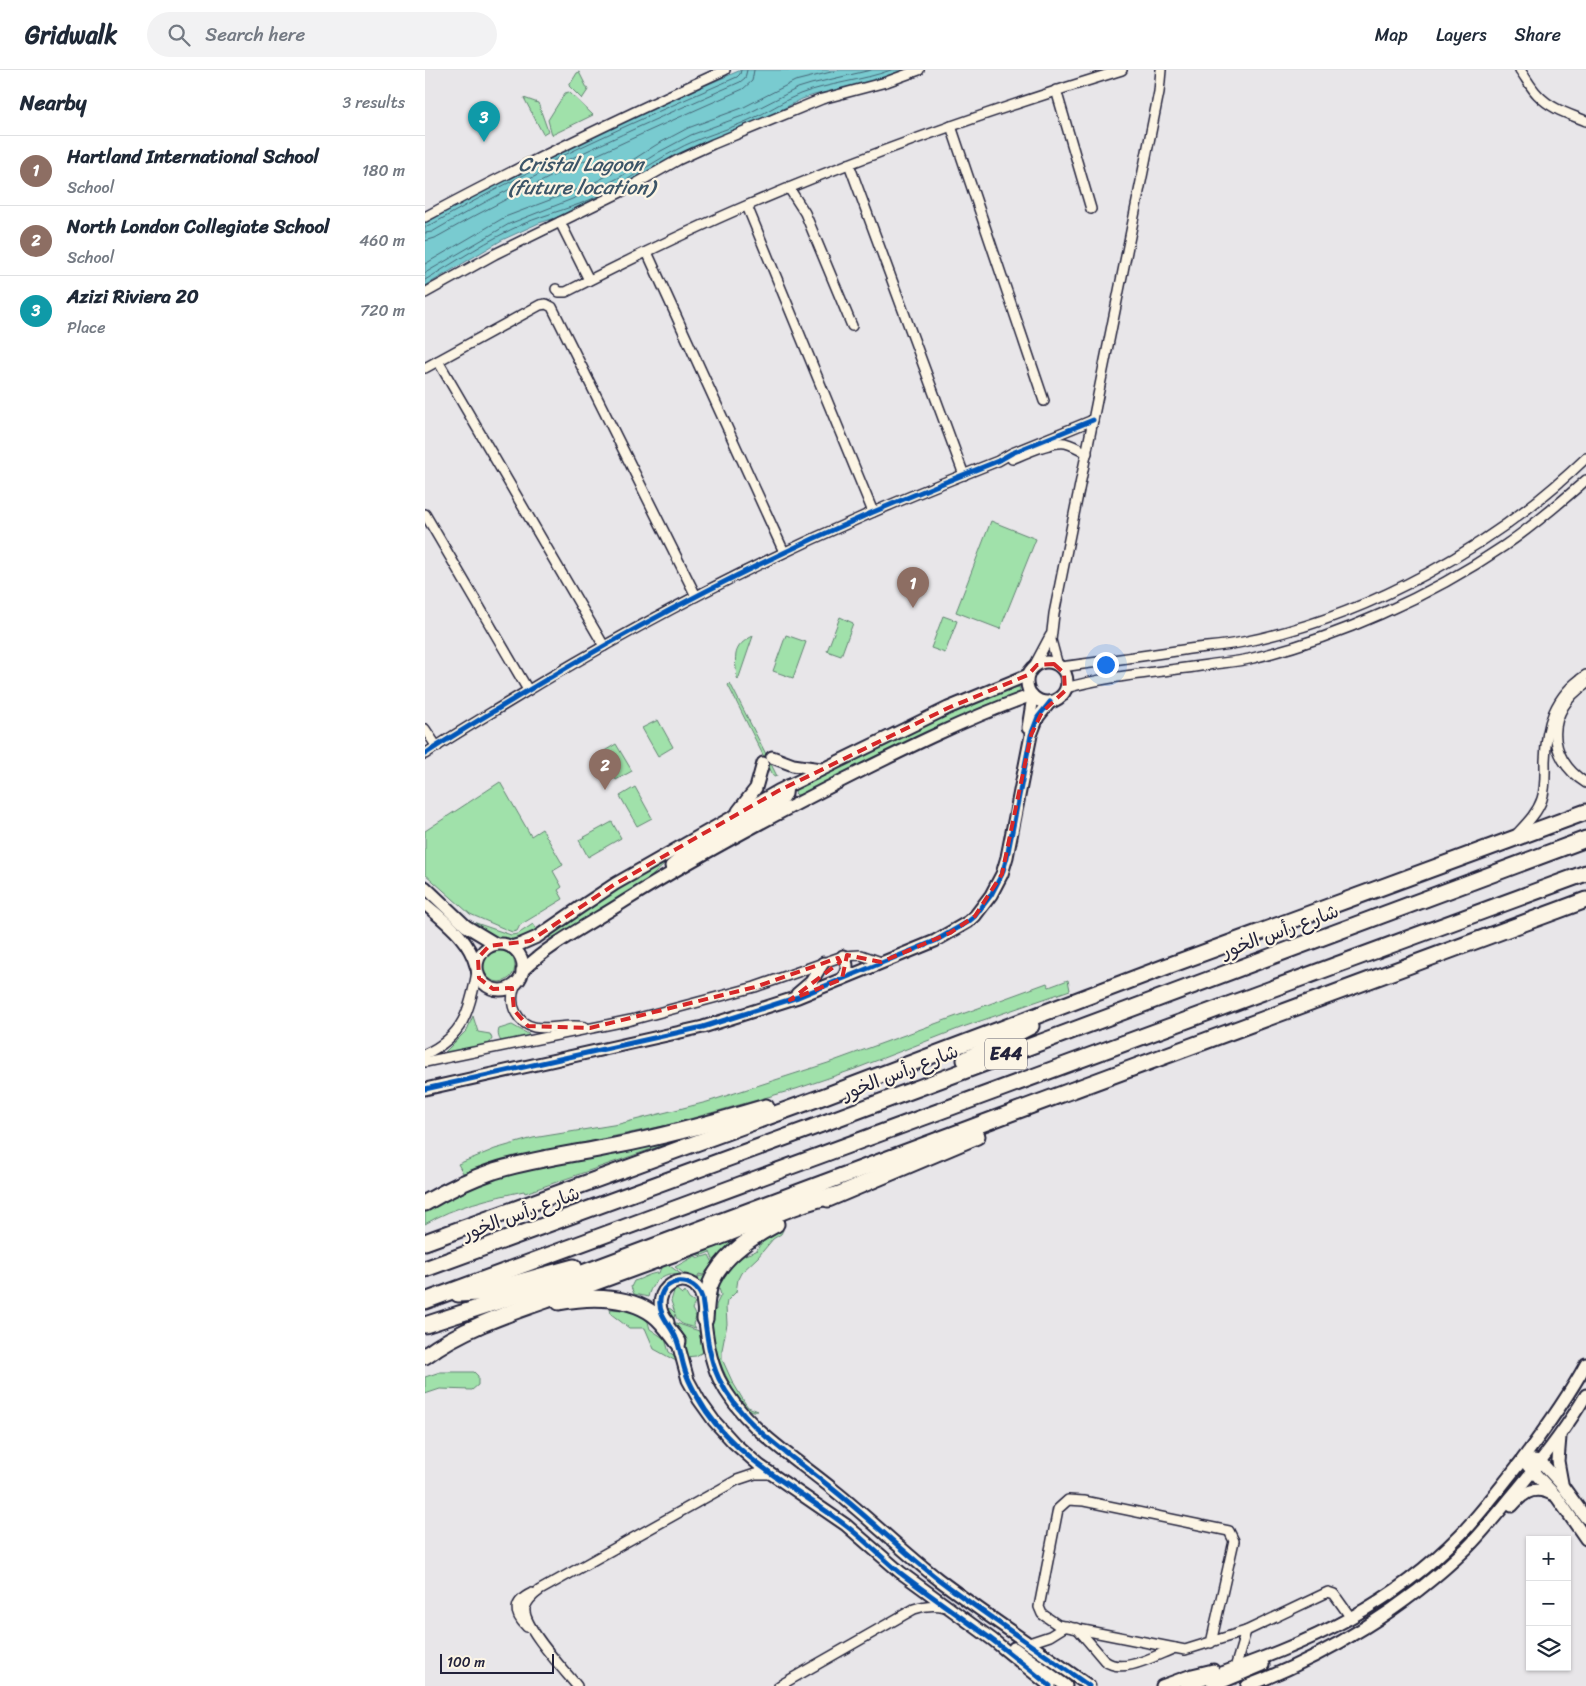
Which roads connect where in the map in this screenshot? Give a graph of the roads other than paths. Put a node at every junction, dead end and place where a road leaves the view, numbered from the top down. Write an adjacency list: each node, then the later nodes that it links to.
1 (725, 70): 13 (street)
2 (919, 70): 14 (street)
3 (1122, 70): 6 (street)
4 (1161, 70): 23 (street)
5 (1519, 70): 7 (street)
6 (1055, 90): 8 (street); 12 (street)
7 (1586, 121)
8 (951, 126): 9 (street); 22 (street)
9 (849, 164): 10 (street); 27 (street)
10 (789, 188): 11 (street); 19 (street)
11 (747, 206): 15 (street); 29 (street)
12 (1091, 209)
13 (425, 217)
14 (560, 222): 16 (street); 18 (street)
15 (647, 252): 16 (street); 31 (street)
16 (589, 280): 17 (street)
17 (556, 289)
18 (425, 293)
19 (852, 326)
20 (438, 361): 21 (street); 32 (street); 34 (street)
21 (425, 368)
22 (1044, 401)
23 (1093, 420): 24 (street); 26 (street)
24 (1087, 453): 26 (street); 33 (street)
25 (1586, 458): 35 (street)
26 (997, 461): 27 (street)
27 (964, 475): 29 (street)
28 (1586, 480): 39 (street)
29 (873, 512): 31 (street)
30 (425, 514): 40 (street)
31 (784, 552): 32 (street)
32 (696, 596): 34 (street)
33 (1051, 633): 35 (street); 36 (street)
34 (604, 646): 40 (street)
35 (1059, 666): 36 (street); 39 (street)
36 (1031, 671): 41 (street); 46 (street)
37 (1586, 675): 51 (street)
38 (1586, 684): 47 (street)
39 (1066, 688): 42 (street)
40 (528, 690): 44 (street)
41 (1032, 696): 42 (street); 48 (street); 58 (street)
42 (1050, 702): 58 (street)
43 (425, 729): 44 (street)
44 (437, 747): 45 (street)
45 (425, 754)
46 (823, 769): 48 (street); 50 (street)
47 (1586, 783)
48 (786, 798): 50 (street); 66 (street)
49 (1586, 812): 51 (highway)
50 (734, 816): 61 (street)
51 (1513, 838): 69 (highway)
52 (1586, 838): 75 (highway, شارع رأس الخور / E44)
53 (1586, 873): 83 (highway, E44)
54 (425, 887): 60 (street)
55 (1586, 900): 59 (highway)
56 (425, 904): 65 (street)
57 (1586, 910): 59 (highway)
58 (964, 924): 63 (street)
59 (1516, 925): 77 (highway)
60 (496, 944): 61 (street); 65 (street)
61 (511, 946): 66 (street)
62 (843, 956): 63 (street); 64 (street); 67 (street)
63 (881, 962): 67 (street)
64 (823, 963): 70 (street); 71 (street)
65 (477, 969): 68 (street); 72 (street)
66 (522, 971): 68 (street)
67 (841, 979): 70 (street)
68 (516, 983): 71 (street)
69 (1100, 992): 75 (highway); 76 (highway)
70 (790, 1000): 74 (street)
71 (590, 1028): 73 (street)
72 (425, 1054)
73 (425, 1062)
74 (425, 1089)
75 (900, 1093): 82 (highway, شارع رأس الخور / E44)
76 (821, 1097): 79 (highway); 81 (highway)
77 (1008, 1114): 78 (highway); 80 (highway)
78 (837, 1196): 85 (highway); 86 (highway)
79 (425, 1203)
80 (701, 1229): 83 (highway); 87 (highway)
81 (425, 1242)
82 (425, 1269)
83 (449, 1292): 84 (highway, E44)
84 (425, 1301)
85 (705, 1319): 88 (street); 108 (street)
86 (488, 1323): 88 (highway); 89 (highway)
87 (425, 1325)
88 (678, 1342): 96 (street)
89 (425, 1356)
90 (1586, 1364): 93 (street)
91 (1586, 1395): 92 (street)
92 (1562, 1433): 94 (street); 97 (street)
93 (1523, 1458): 94 (street); 95 (street); 103 (street)
94 (1540, 1461): 95 (street); 97 (street)
95 (1532, 1472): 98 (street); 101 (street)
96 (772, 1474): 102 (street); 114 (street)
97 (1563, 1485): 99 (street)
98 (1556, 1496): 100 (street); 101 (street)
99 (1586, 1518)
100 (1586, 1539)
101 (1469, 1546): 123 (street)
102 (947, 1607): 107 (street); 115 (street)
103 (1351, 1618): 106 (street); 110 (street)
104 (1066, 1626): 105 (street); 108 (street); 109 (street)
105 (1077, 1628): 111 (street); 111 (street)
106 (1246, 1631): 109 (street); 112 (street)
107 (993, 1640): 116 (street); 117 (street); 118 (street)
108 (1029, 1643): 113 (street)
109 (1211, 1643): 111 (street)
110 (1301, 1643): 112 (street); 122 (street)
111 (1175, 1648)
112 (1232, 1669): 120 (street); 121 (street)
113 (1086, 1684): 119 (street)
114 (577, 1686)
115 (779, 1686)
116 (1037, 1686)
117 (1050, 1686)
118 (1066, 1686)
119 (1096, 1686)
120 (1162, 1686)
121 (1186, 1686)
122 (1213, 1686)
123 (1247, 1686)

